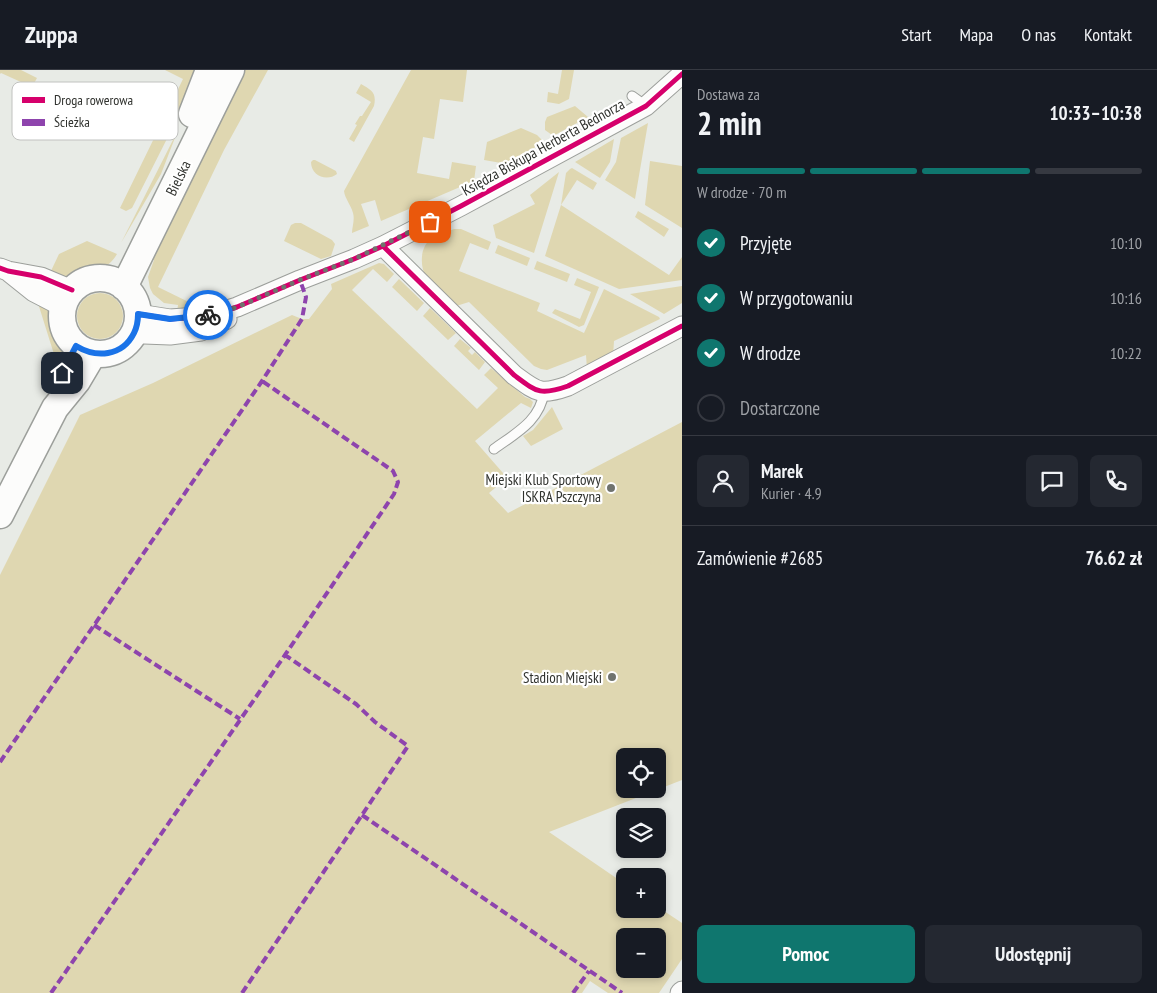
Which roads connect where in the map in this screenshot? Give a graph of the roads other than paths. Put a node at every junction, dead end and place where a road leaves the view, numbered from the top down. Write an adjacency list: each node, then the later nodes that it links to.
1 (209, 70): 6 (main road, Bielska)
2 (231, 70): 6 (main road, Bielska)
3 (682, 74): 4 (street, Księdza Biskupa Herberta Bednorza)
4 (383, 246): 9 (street, Księdza Biskupa Herberta Bednorza); 12 (street)
5 (4, 270): 7 (street)
6 (115, 283): 7 (main road); 9 (main road)
7 (68, 298): 11 (main road)
8 (227, 319): 9 (street)
9 (141, 324): 11 (main road)
10 (682, 326): 12 (street)
11 (84, 350): 14 (main road)
12 (544, 392): 13 (lane)
13 (494, 449)
14 (4, 500)

